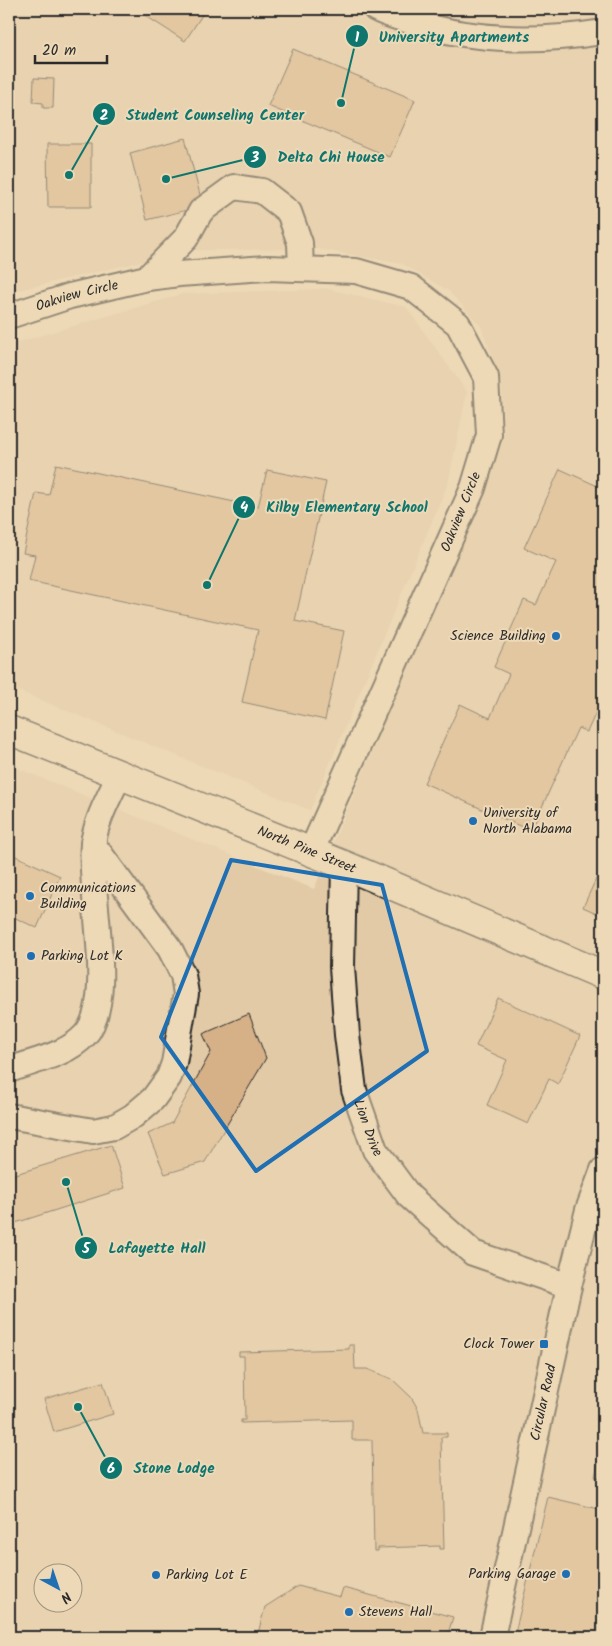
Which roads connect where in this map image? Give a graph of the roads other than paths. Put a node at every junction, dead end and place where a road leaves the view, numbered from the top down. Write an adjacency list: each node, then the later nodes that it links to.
1 (376, 9): 2 (street)
2 (603, 32)
3 (301, 269): 4 (street, Oakview Circle); 4 (street); 9 (street, Oakview Circle)
4 (147, 278): 5 (street, Oakview Circle)
5 (9, 316)
6 (9, 730): 7 (main road, North Pine Street)
7 (119, 776): 8 (street); 9 (main road, North Pine Street)
8 (93, 844): 12 (street); 13 (street)
9 (311, 852): 10 (main road, North Pine Street)
10 (344, 865): 11 (main road, North Pine Street); 15 (street, Lion Drive)
11 (603, 975)
12 (9, 1070)
13 (9, 1116)
14 (603, 1170): 15 (street, Circular Road)
15 (569, 1286): 16 (street, Circular Road)
16 (492, 1637)

